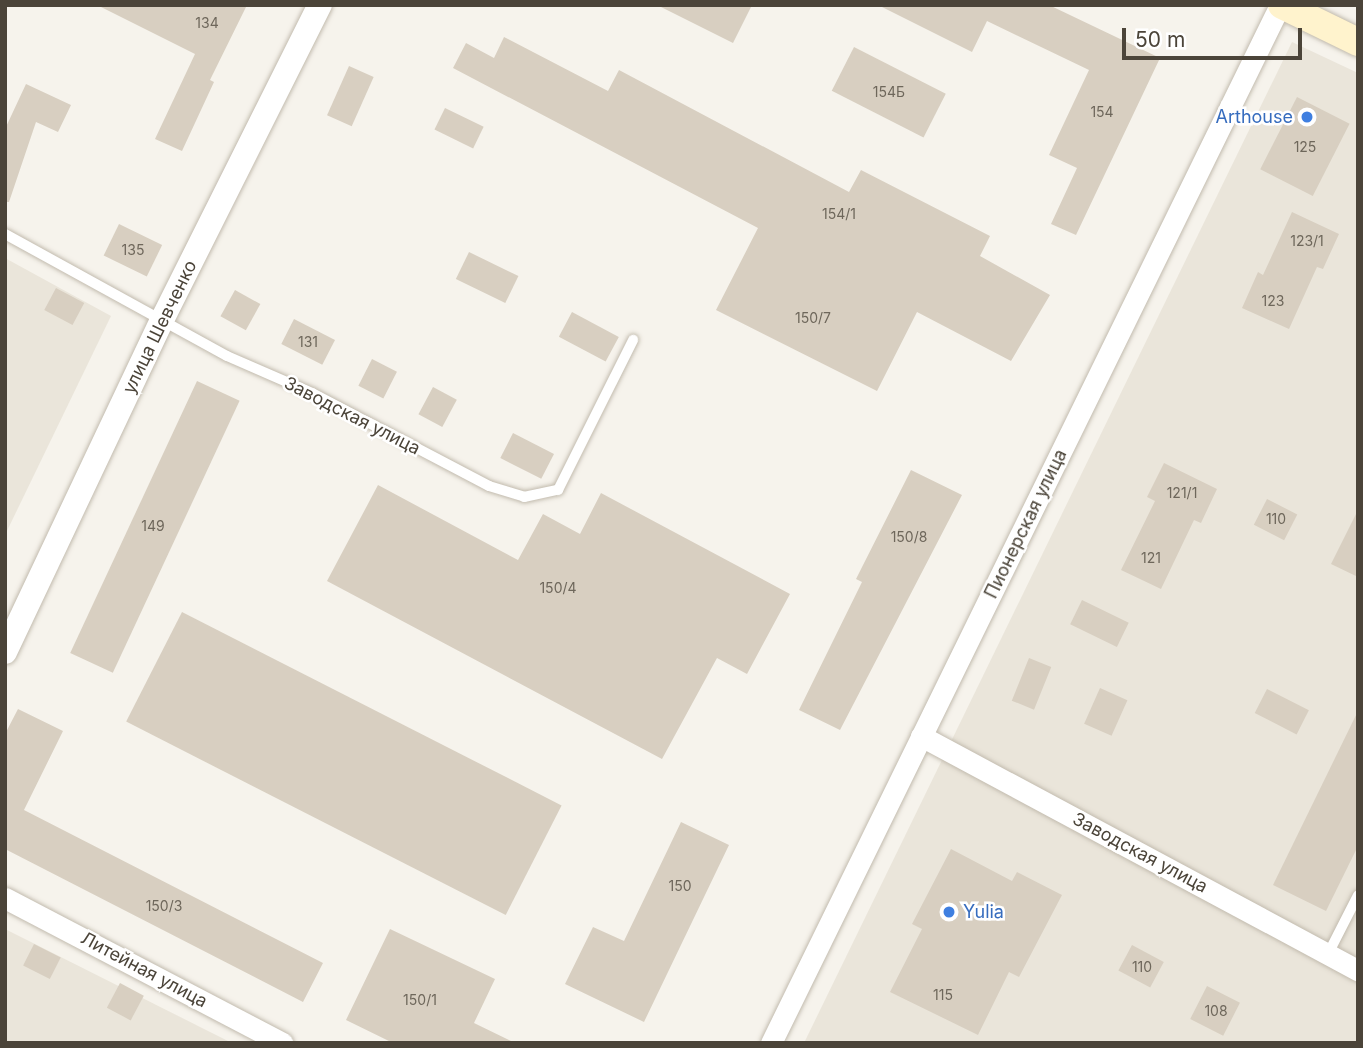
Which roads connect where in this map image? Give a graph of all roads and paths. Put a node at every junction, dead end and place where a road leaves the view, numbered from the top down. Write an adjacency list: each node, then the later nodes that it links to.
1 (320, 5): 5 (street, улица Шевченко)
2 (1281, 5): 3 (main road); 8 (street, Пионерская улица)
3 (1358, 42)
4 (5, 234): 5 (lane, Заводская улица)
5 (161, 322): 6 (lane, Заводская улица); 7 (street, улица Шевченко)
6 (633, 341)
7 (5, 652)
8 (922, 736): 11 (street, Заводская улица); 14 (street, Пионерская улица)
9 (1358, 895): 11 (lane)
10 (5, 898): 13 (street, Литейная улица)
11 (1328, 954): 12 (street, Заводская улица)
12 (1358, 970)
13 (282, 1043)
14 (771, 1043)

